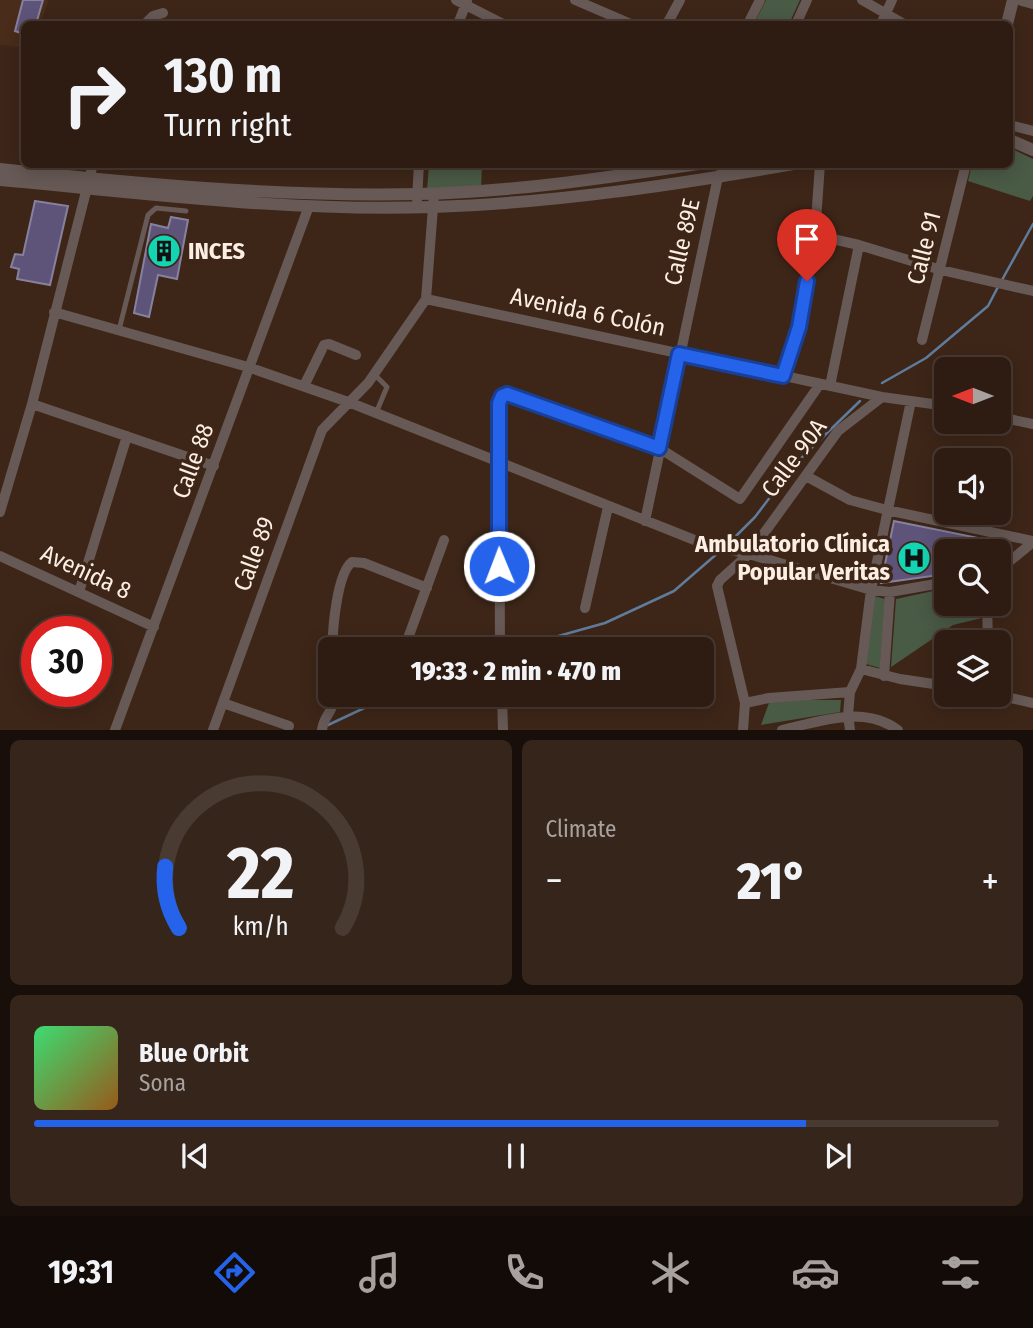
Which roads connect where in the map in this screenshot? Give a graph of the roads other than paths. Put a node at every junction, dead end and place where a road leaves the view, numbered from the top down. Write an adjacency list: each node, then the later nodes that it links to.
1 (575, 0): 16 (street)
2 (680, 0): 17 (street)
3 (760, 0): 18 (street)
4 (807, 0): 19 (street)
5 (862, 0): 12 (street)
6 (892, 0): 12 (street)
7 (1013, 0): 20 (street)
8 (1022, 0): 10 (street)
9 (463, 2): 14 (street); 15 (street)
10 (1033, 3)
11 (163, 13): 13 (street)
12 (884, 19)
13 (148, 21)
14 (459, 21)
15 (498, 21)
16 (624, 21)
17 (669, 21)
18 (750, 21)
19 (797, 21)
20 (1008, 21)
21 (1013, 126): 22 (street)
22 (1033, 131)
23 (1013, 141): 24 (street)
24 (1033, 150)
25 (92, 168): 34 (street)
26 (419, 168): 35 (street)
27 (750, 168): 32 (street)
28 (820, 168): 39 (street)
29 (965, 168): 41 (street, Calle 91)
30 (0, 169): 34 (street)
31 (636, 169): 36 (street)
32 (717, 171): 36 (street); 47 (street, Calle 89E)
33 (0, 180): 34 (street)
34 (87, 184): 35 (street); 37 (street); 44 (street)
35 (417, 200): 36 (street); 37 (street)
36 (434, 200): 43 (street)
37 (309, 206): 49 (street, Calle 88)
38 (186, 212): 45 (lane)
39 (816, 235): 40 (street); 51 (street)
40 (859, 245): 41 (street); 52 (street, Calle 90A)
41 (941, 270): 42 (street); 46 (street, Calle 91)
42 (1033, 291)
43 (426, 299): 47 (street, Avenida 6 Colón); 50 (street, Calle 89)
44 (54, 312): 45 (street); 57 (street)
45 (118, 330): 49 (street)
46 (922, 340)
47 (679, 354): 51 (street, Avenida 6 Colón); 63 (street, Calle 89E)
48 (356, 355): 53 (street)
49 (248, 367): 53 (street); 65 (street, Calle 88)
50 (374, 374): 56 (street, Calle 89); 59 (lane)
51 (783, 376): 52 (street, Avenida 6 Colón)
52 (825, 385): 54 (street, Avenida 6 Colón); 63 (street)
53 (304, 386): 56 (street)
54 (882, 397): 55 (street, Avenida 6 Colón); 66 (street, Calle 90A)
55 (911, 401): 58 (street, Avenida 6 Colón); 68 (street)
56 (351, 403): 59 (street); 91 (street, Calle 89)
57 (32, 404): 62 (street); 69 (street)
58 (934, 404)
59 (376, 413): 64 (street)
60 (1012, 420): 61 (street)
61 (1033, 424)
62 (127, 436): 65 (street); 79 (street)
63 (659, 448): 64 (street); 70 (street, Calle 89E)
64 (498, 461): 67 (street); 85 (street)
65 (214, 466): 82 (street, Calle 88)
66 (806, 476): 68 (street); 73 (street, Calle 90A)
67 (608, 506): 70 (street); 81 (street)
68 (887, 510): 72 (street); 78 (street)
69 (0, 512)
70 (645, 521): 73 (street)
71 (444, 540): 77 (street)
72 (1033, 541): 75 (street)
73 (743, 553): 78 (street); 92 (street, Calle 90A)
74 (0, 555): 79 (street, Avenida 8)
75 (1011, 560)
76 (934, 584): 80 (street)
77 (427, 588): 83 (street); 84 (street)
78 (871, 590): 80 (street); 86 (street)
79 (79, 592): 82 (street, Avenida 8)
80 (890, 592): 87 (street)
81 (585, 608)
82 (154, 627): 98 (street, Calle 88)
83 (332, 637)
84 (409, 637)
85 (500, 637)
86 (861, 669): 87 (street); 89 (street)
87 (884, 676): 88 (street)
88 (934, 684)
89 (850, 692): 92 (street); 96 (street)
90 (1011, 698): 93 (street)
91 (223, 703): 97 (street); 99 (street, Calle 89)
92 (745, 703): 102 (street)
93 (1033, 703)
94 (333, 707): 100 (street)
95 (502, 707): 101 (street)
96 (848, 715): 103 (street); 104 (street); 105 (street)
97 (289, 726)
98 (115, 730)
99 (213, 730)
100 (322, 730)
101 (503, 730)
102 (743, 730)
103 (782, 730)
104 (850, 730)
105 (898, 730)

